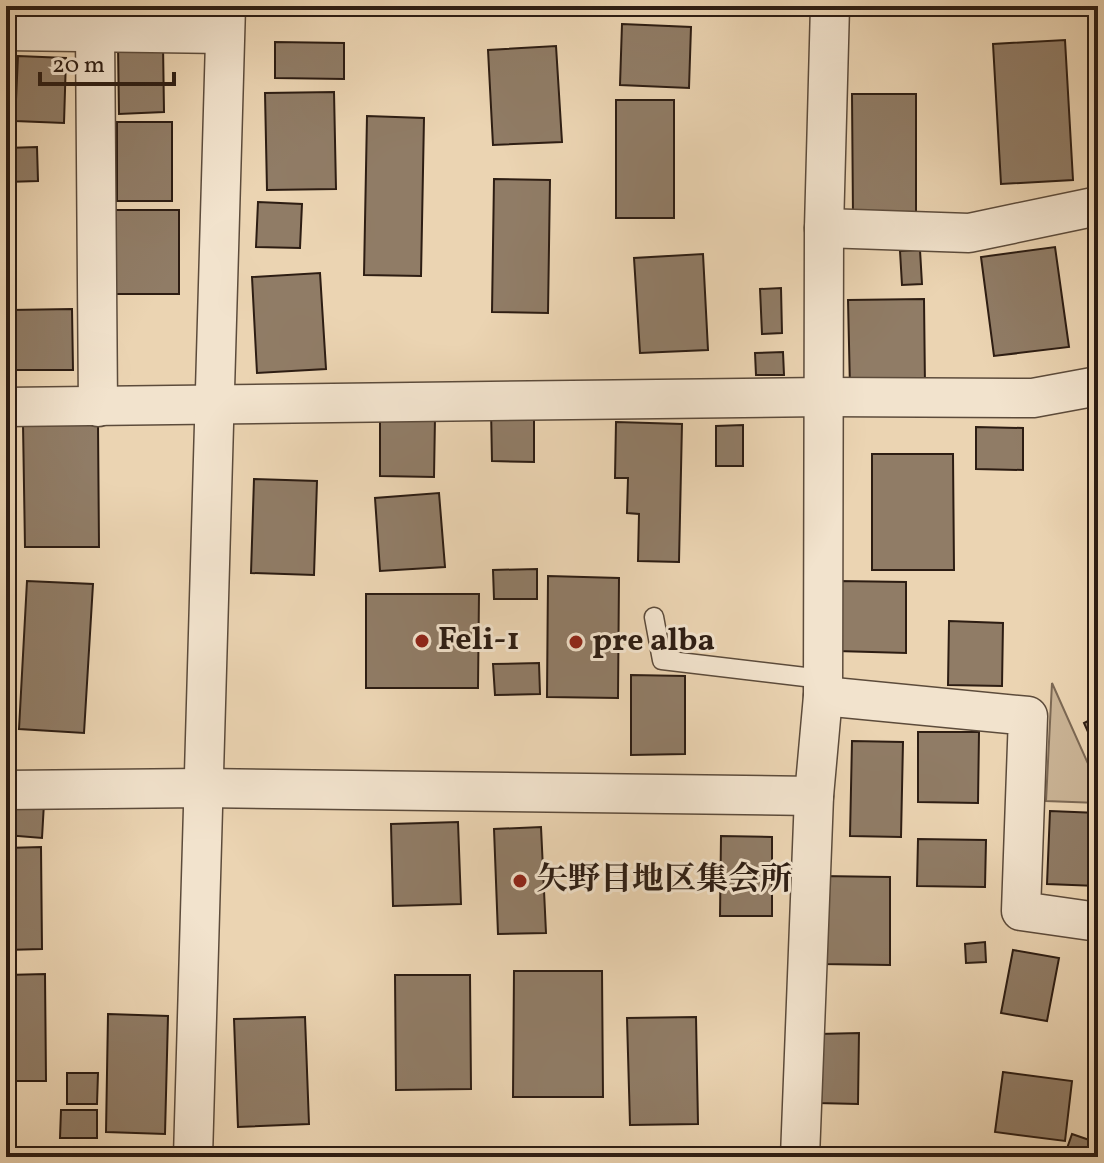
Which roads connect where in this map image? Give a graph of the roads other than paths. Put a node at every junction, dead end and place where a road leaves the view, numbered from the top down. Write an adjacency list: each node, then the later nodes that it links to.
1 (830, 6): 6 (street)
2 (225, 20): 4 (street); 9 (street)
3 (6, 31): 4 (street)
4 (95, 32): 11 (street)
5 (1098, 206): 6 (street)
6 (824, 228): 8 (street)
7 (1098, 386): 8 (street)
8 (825, 397): 9 (street); 13 (street)
9 (215, 405): 11 (street); 14 (street)
10 (6, 407): 11 (street)
11 (98, 407)
12 (654, 617): 13 (lane)
13 (822, 688): 16 (street); 17 (street)
14 (202, 788): 15 (street); 16 (street); 18 (street)
15 (6, 790)
16 (814, 796): 19 (street)
17 (1098, 922)
18 (193, 1157)
19 (800, 1157)

